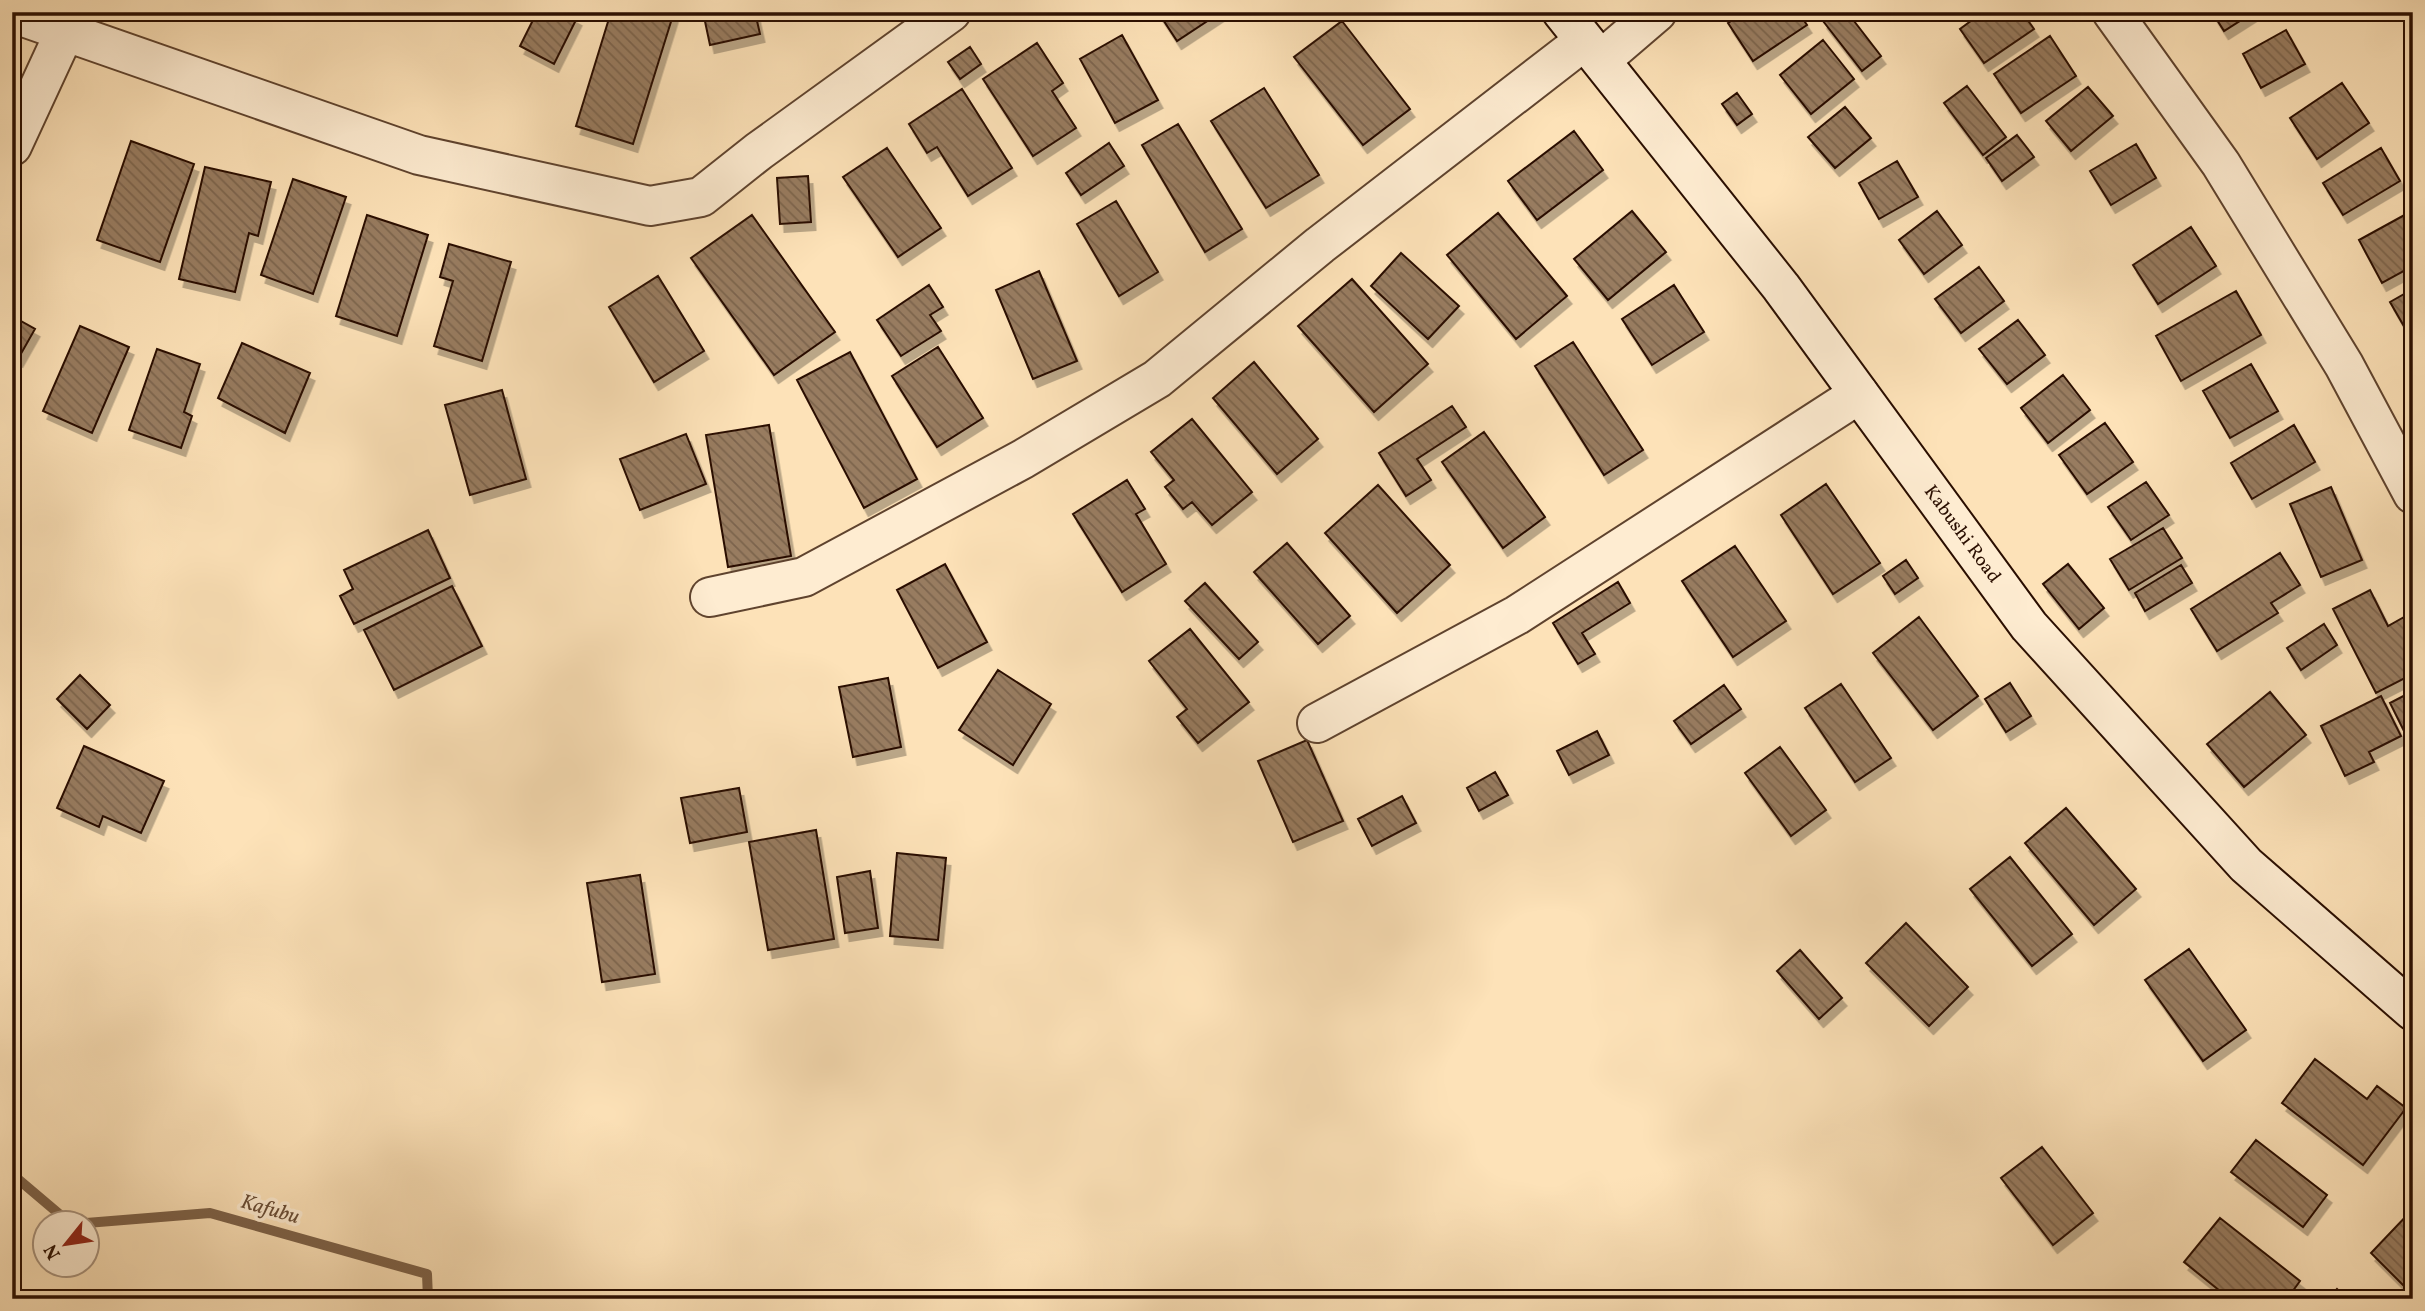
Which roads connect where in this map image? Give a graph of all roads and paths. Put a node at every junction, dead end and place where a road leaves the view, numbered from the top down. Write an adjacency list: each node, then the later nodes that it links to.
1 (951, 12): 5 (street)
2 (1657, 12): 6 (street)
3 (2112, 12): 9 (street)
4 (12, 13): 5 (street)
5 (70, 21): 7 (street)
6 (1583, 38): 8 (street, Kabushi Road); 10 (street)
7 (12, 146)
8 (1859, 394): 11 (street); 12 (street, Kabushi Road)
9 (2413, 494)
10 (710, 597)
11 (1317, 723)
12 (2413, 1011)

